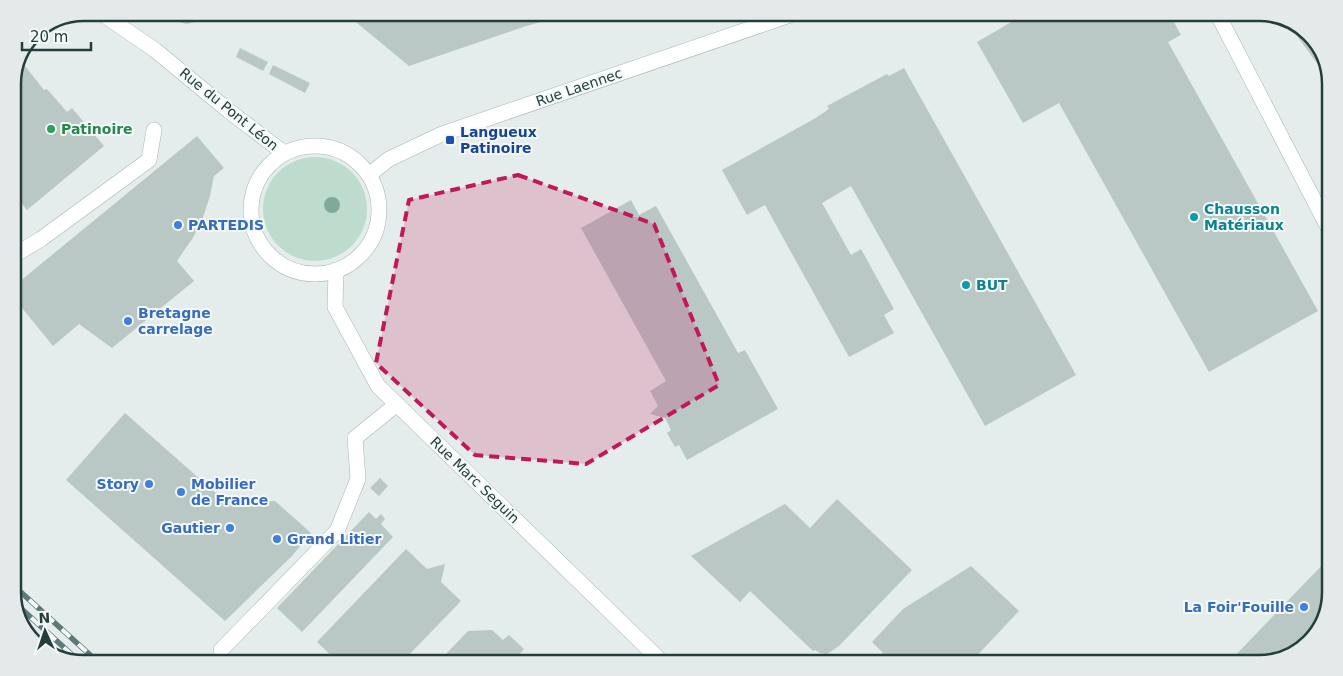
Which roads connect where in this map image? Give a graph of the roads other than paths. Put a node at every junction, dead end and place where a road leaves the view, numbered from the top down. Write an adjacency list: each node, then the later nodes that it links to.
1 (114, 21): 5 (street, Rue du Pont Léon)
2 (770, 21): 6 (street, Rue Laennec)
3 (1221, 21): 7 (street)
4 (154, 130): 8 (street)
5 (284, 153): 6 (street); 9 (street)
6 (368, 175): 9 (street)
7 (1322, 216)
8 (21, 251)
9 (336, 270): 10 (street, Rue Marc Seguin)
10 (397, 404): 11 (street); 12 (street, Rue Marc Seguin)
11 (221, 650)
12 (654, 655)

